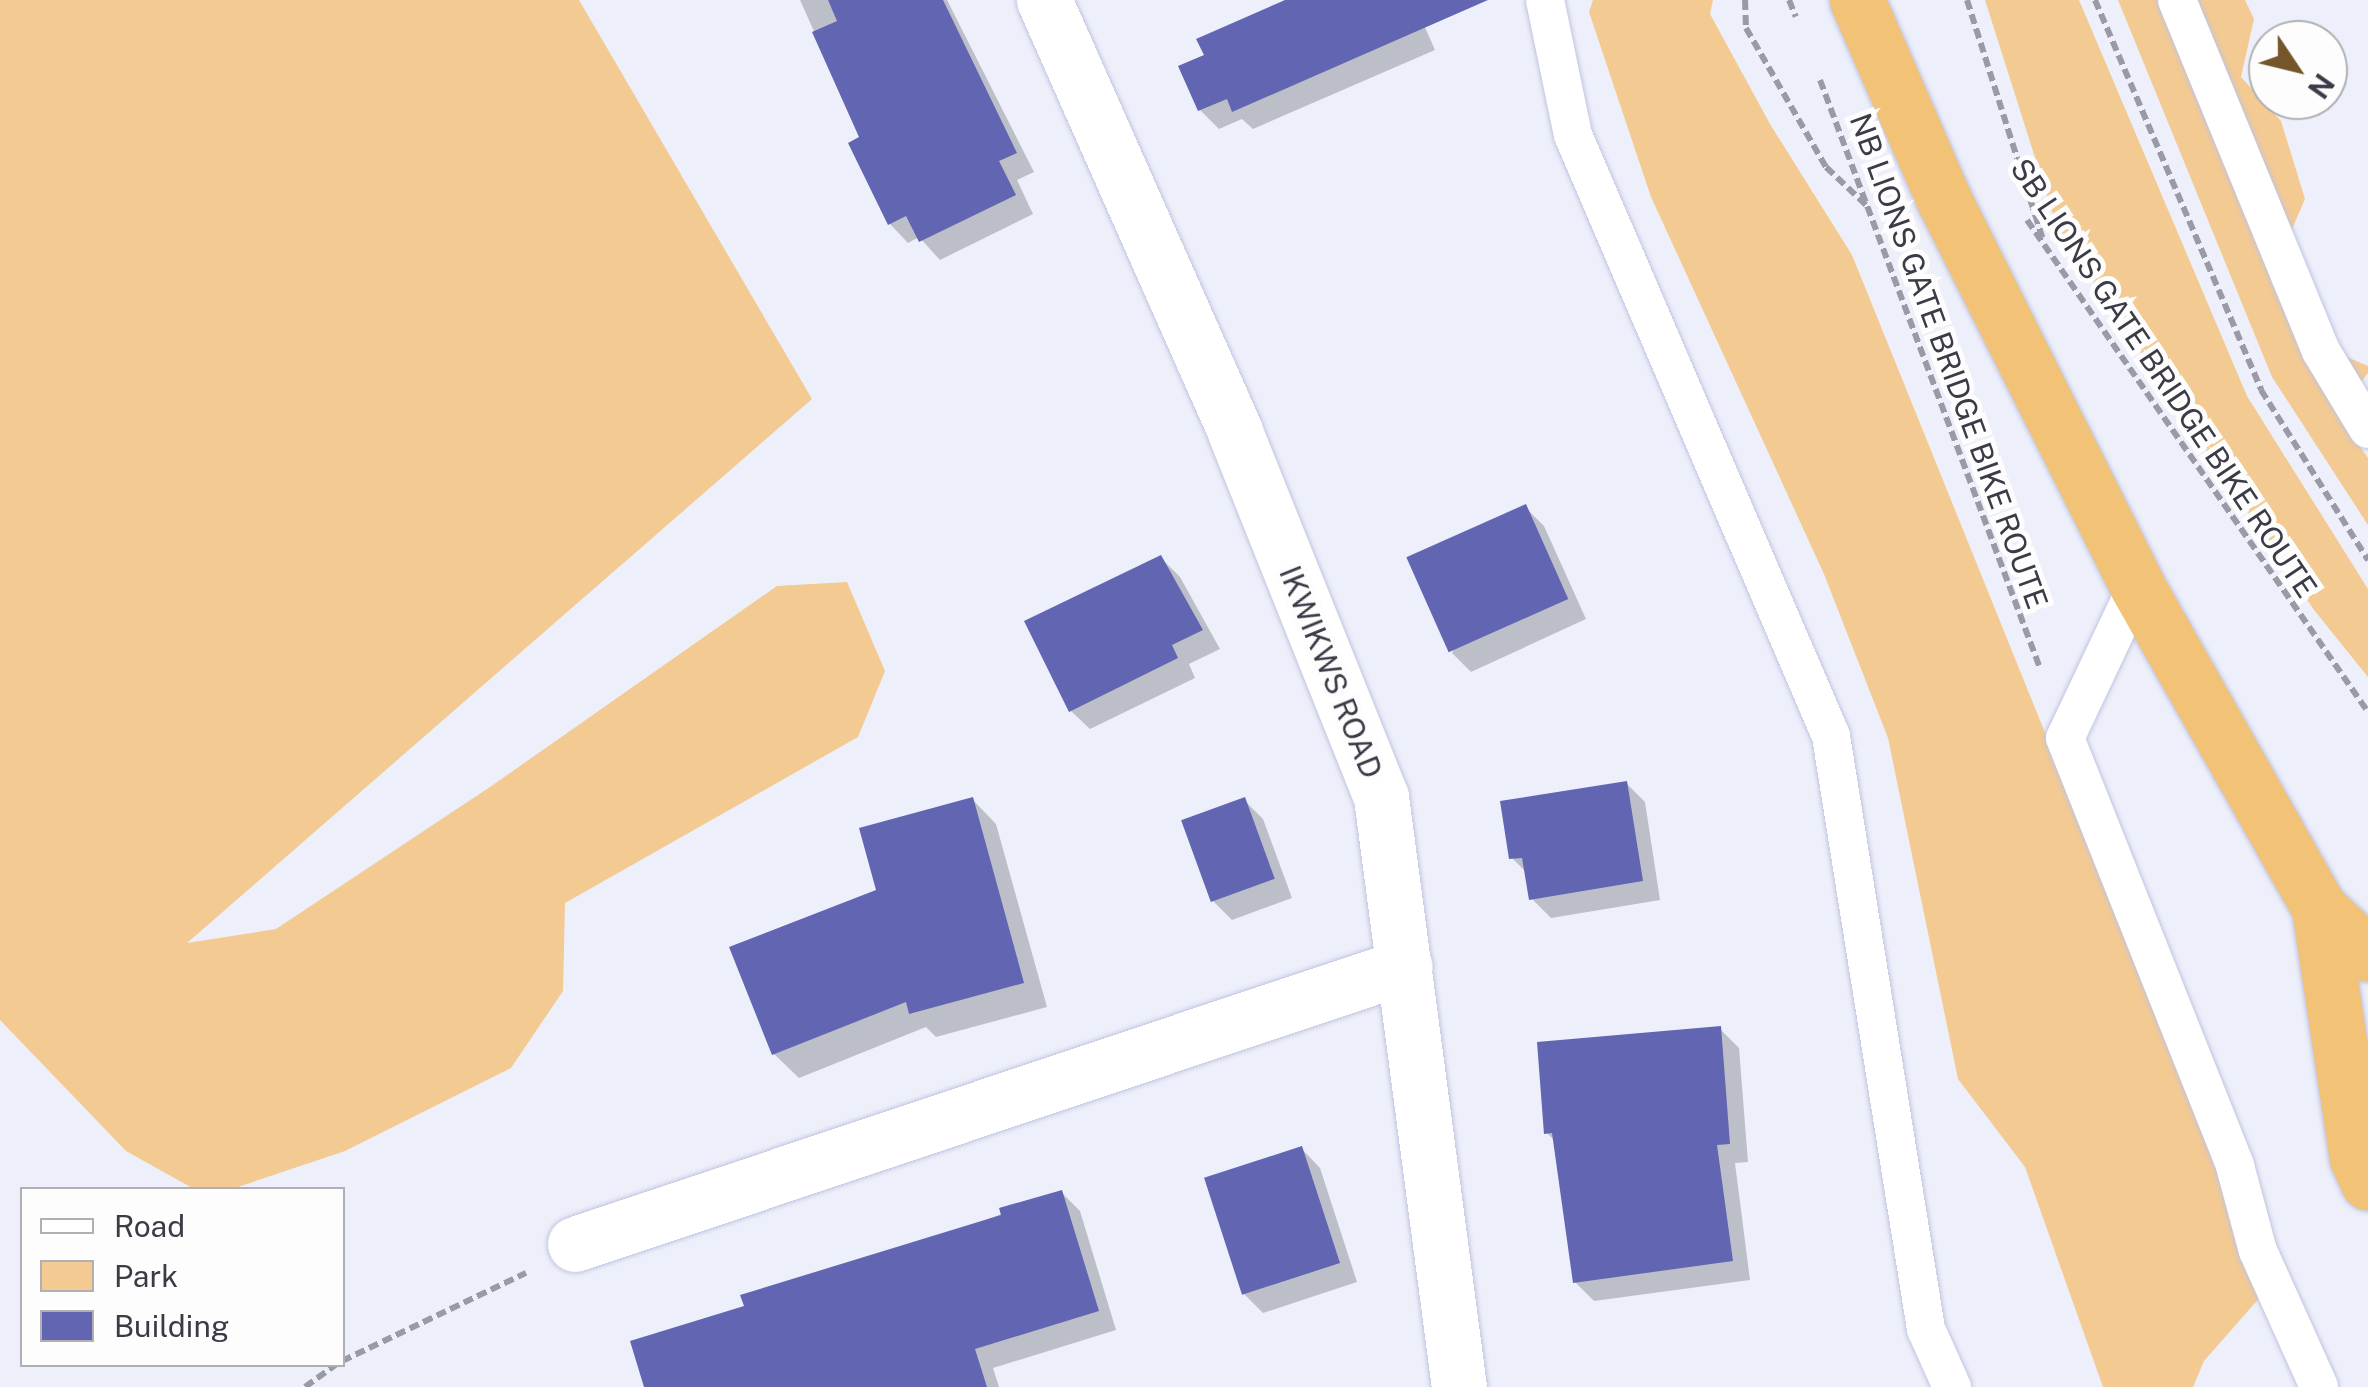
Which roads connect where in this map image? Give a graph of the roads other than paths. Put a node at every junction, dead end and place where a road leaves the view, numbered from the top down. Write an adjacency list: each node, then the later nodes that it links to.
1 (1545, 0): 13 (lane)
2 (1857, 0): 6 (highway)
3 (2178, 0): 5 (lane)
4 (1049, 1): 9 (street, IKWIKWS ROAD)
5 (2368, 429)
6 (2137, 586): 7 (highway); 14 (lane)
7 (2319, 908): 8 (highway); 10 (highway)
8 (2368, 954)
9 (1404, 966): 11 (street); 12 (street, IKWIKWS ROAD)
10 (2368, 1183)
11 (575, 1244)
12 (1459, 1387)
13 (1952, 1387)
14 (2319, 1387)

